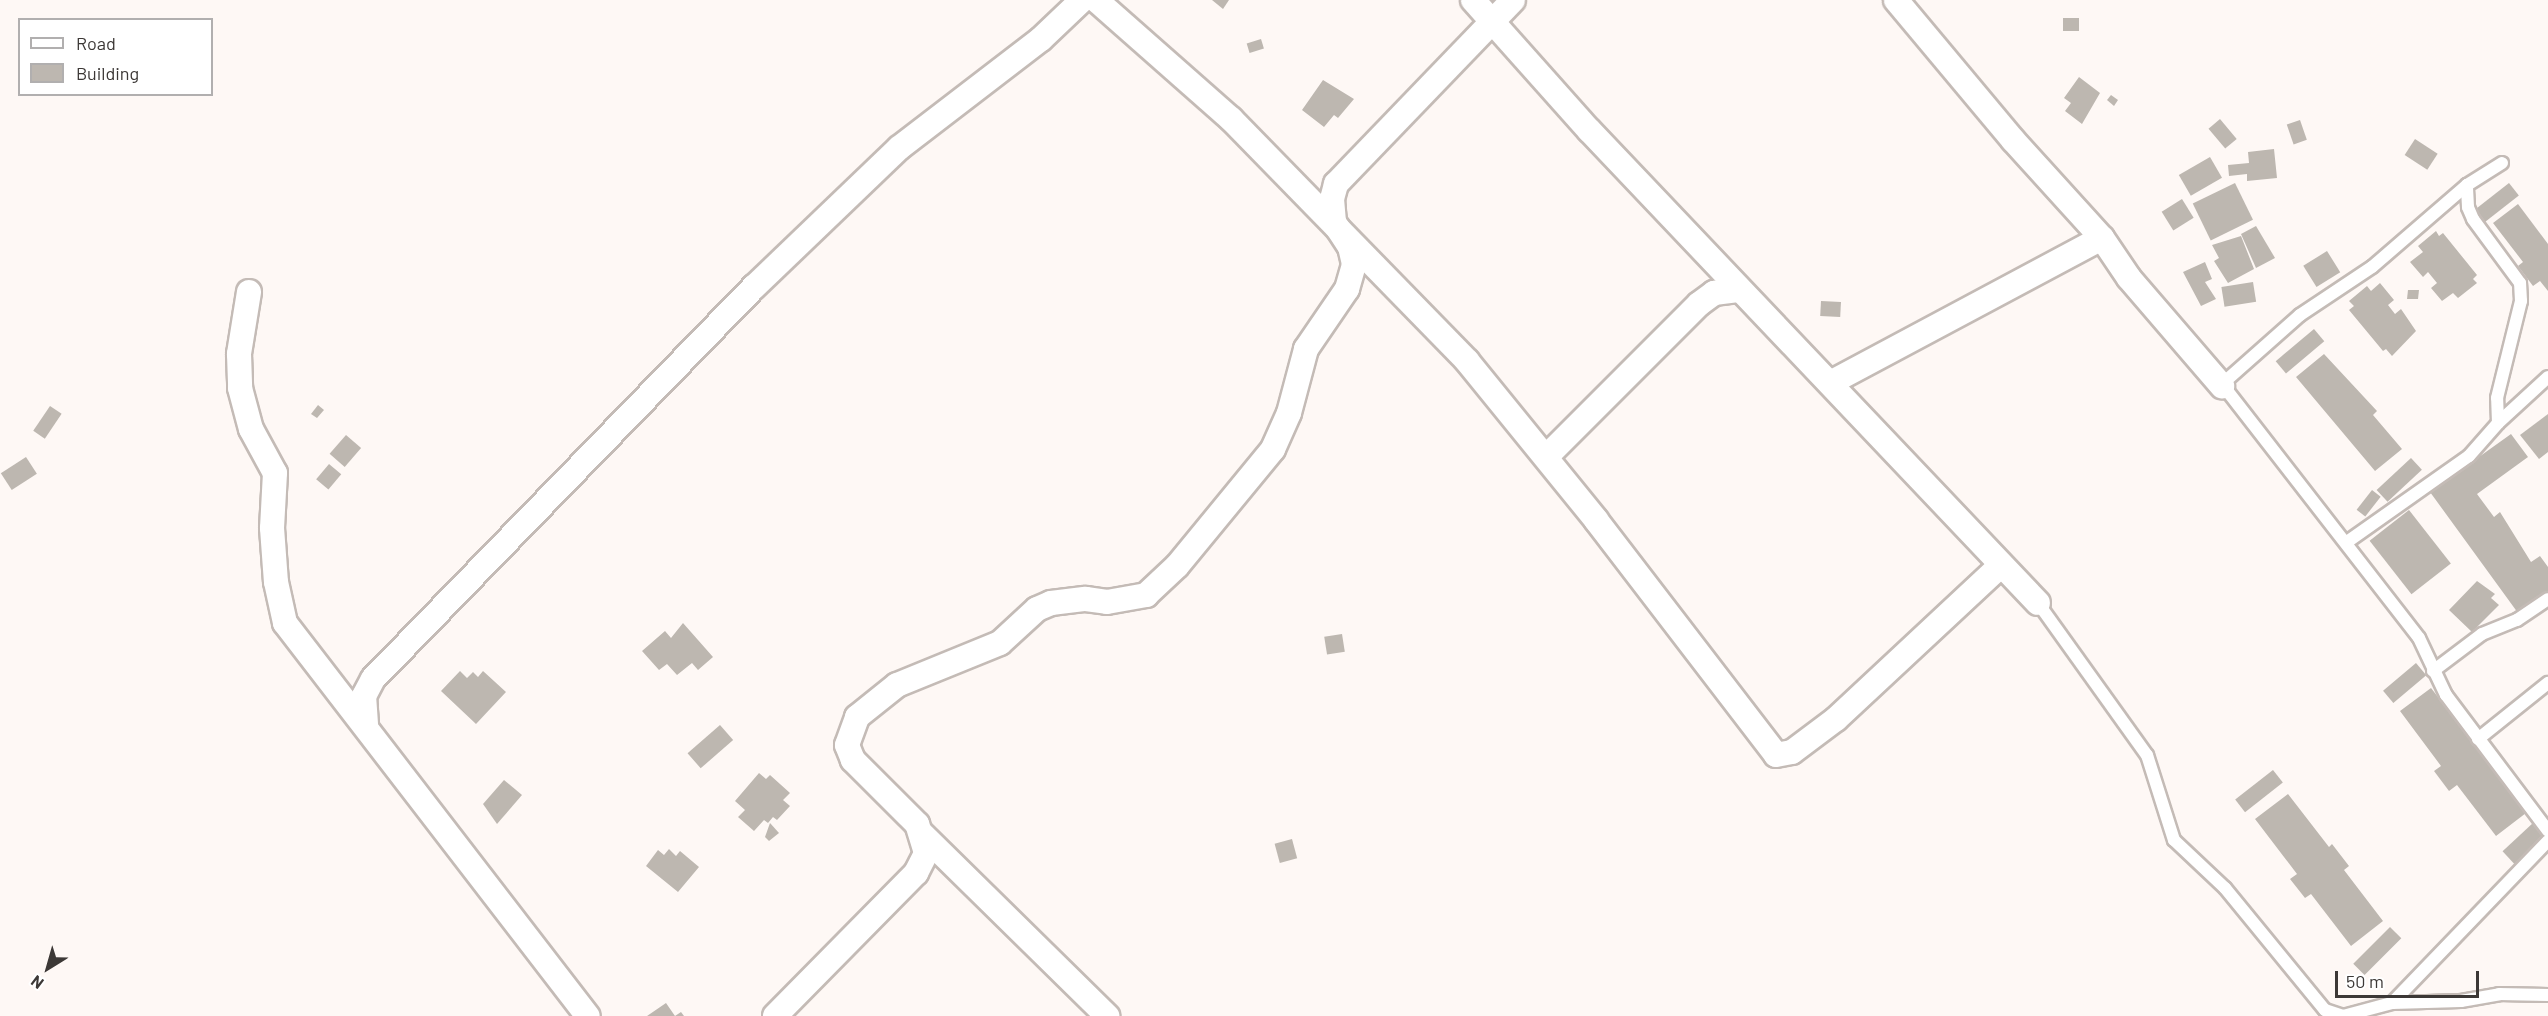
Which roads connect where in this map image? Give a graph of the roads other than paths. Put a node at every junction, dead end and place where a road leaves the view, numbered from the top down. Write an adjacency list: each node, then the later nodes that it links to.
1 (1082, 0): 24 (street)
2 (1096, 0): 9 (street)
3 (1473, 0): 6 (street)
4 (1513, 0): 6 (street)
5 (1896, 0): 10 (street)
6 (1491, 21): 9 (street); 11 (street)
7 (2502, 163): 8 (lane)
8 (2467, 186): 15 (lane); 16 (lane)
9 (1334, 222): 17 (street); 27 (street)
10 (2102, 238): 14 (street); 15 (street)
11 (1740, 290): 14 (street); 17 (street)
12 (249, 292): 24 (street)
13 (2548, 377): 16 (lane)
14 (1832, 382): 19 (street)
15 (2222, 386): 18 (lane)
16 (2498, 423): 18 (lane)
17 (1546, 458): 19 (street)
18 (2348, 542): 22 (lane)
19 (2001, 565): 21 (street)
20 (2548, 599): 22 (lane)
21 (2038, 603): 30 (lane)
22 (2433, 671): 25 (lane)
23 (2548, 683): 25 (lane)
24 (366, 724): 31 (street)
25 (2478, 739): 26 (lane)
26 (2548, 831)
27 (922, 834): 32 (street); 33 (street)
28 (2548, 841): 30 (lane)
29 (2548, 995): 30 (lane)
30 (2392, 1003)
31 (588, 1016)
32 (775, 1016)
33 (1107, 1016)

